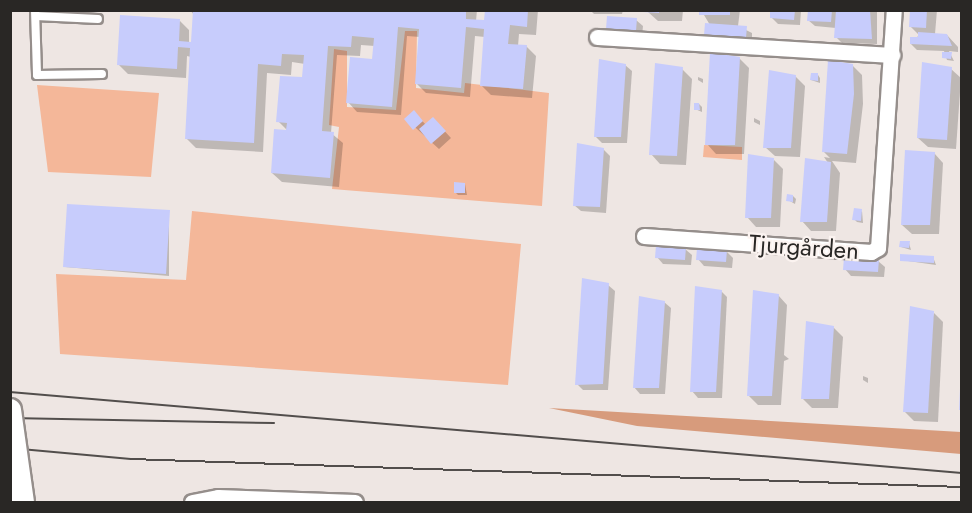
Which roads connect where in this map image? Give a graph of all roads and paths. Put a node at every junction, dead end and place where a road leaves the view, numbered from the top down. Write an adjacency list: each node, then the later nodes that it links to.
1 (894, 10): 5 (street, Tjurgården)
2 (36, 13): 3 (lane); 6 (lane)
3 (98, 19)
4 (597, 37): 5 (street)
5 (892, 54): 7 (street, Tjurgården)
6 (102, 74)
7 (644, 236)
8 (10, 410): 10 (street, bridge)
9 (260, 501): 11 (street); 12 (street)
10 (23, 502)
11 (192, 502)
12 (345, 502)

